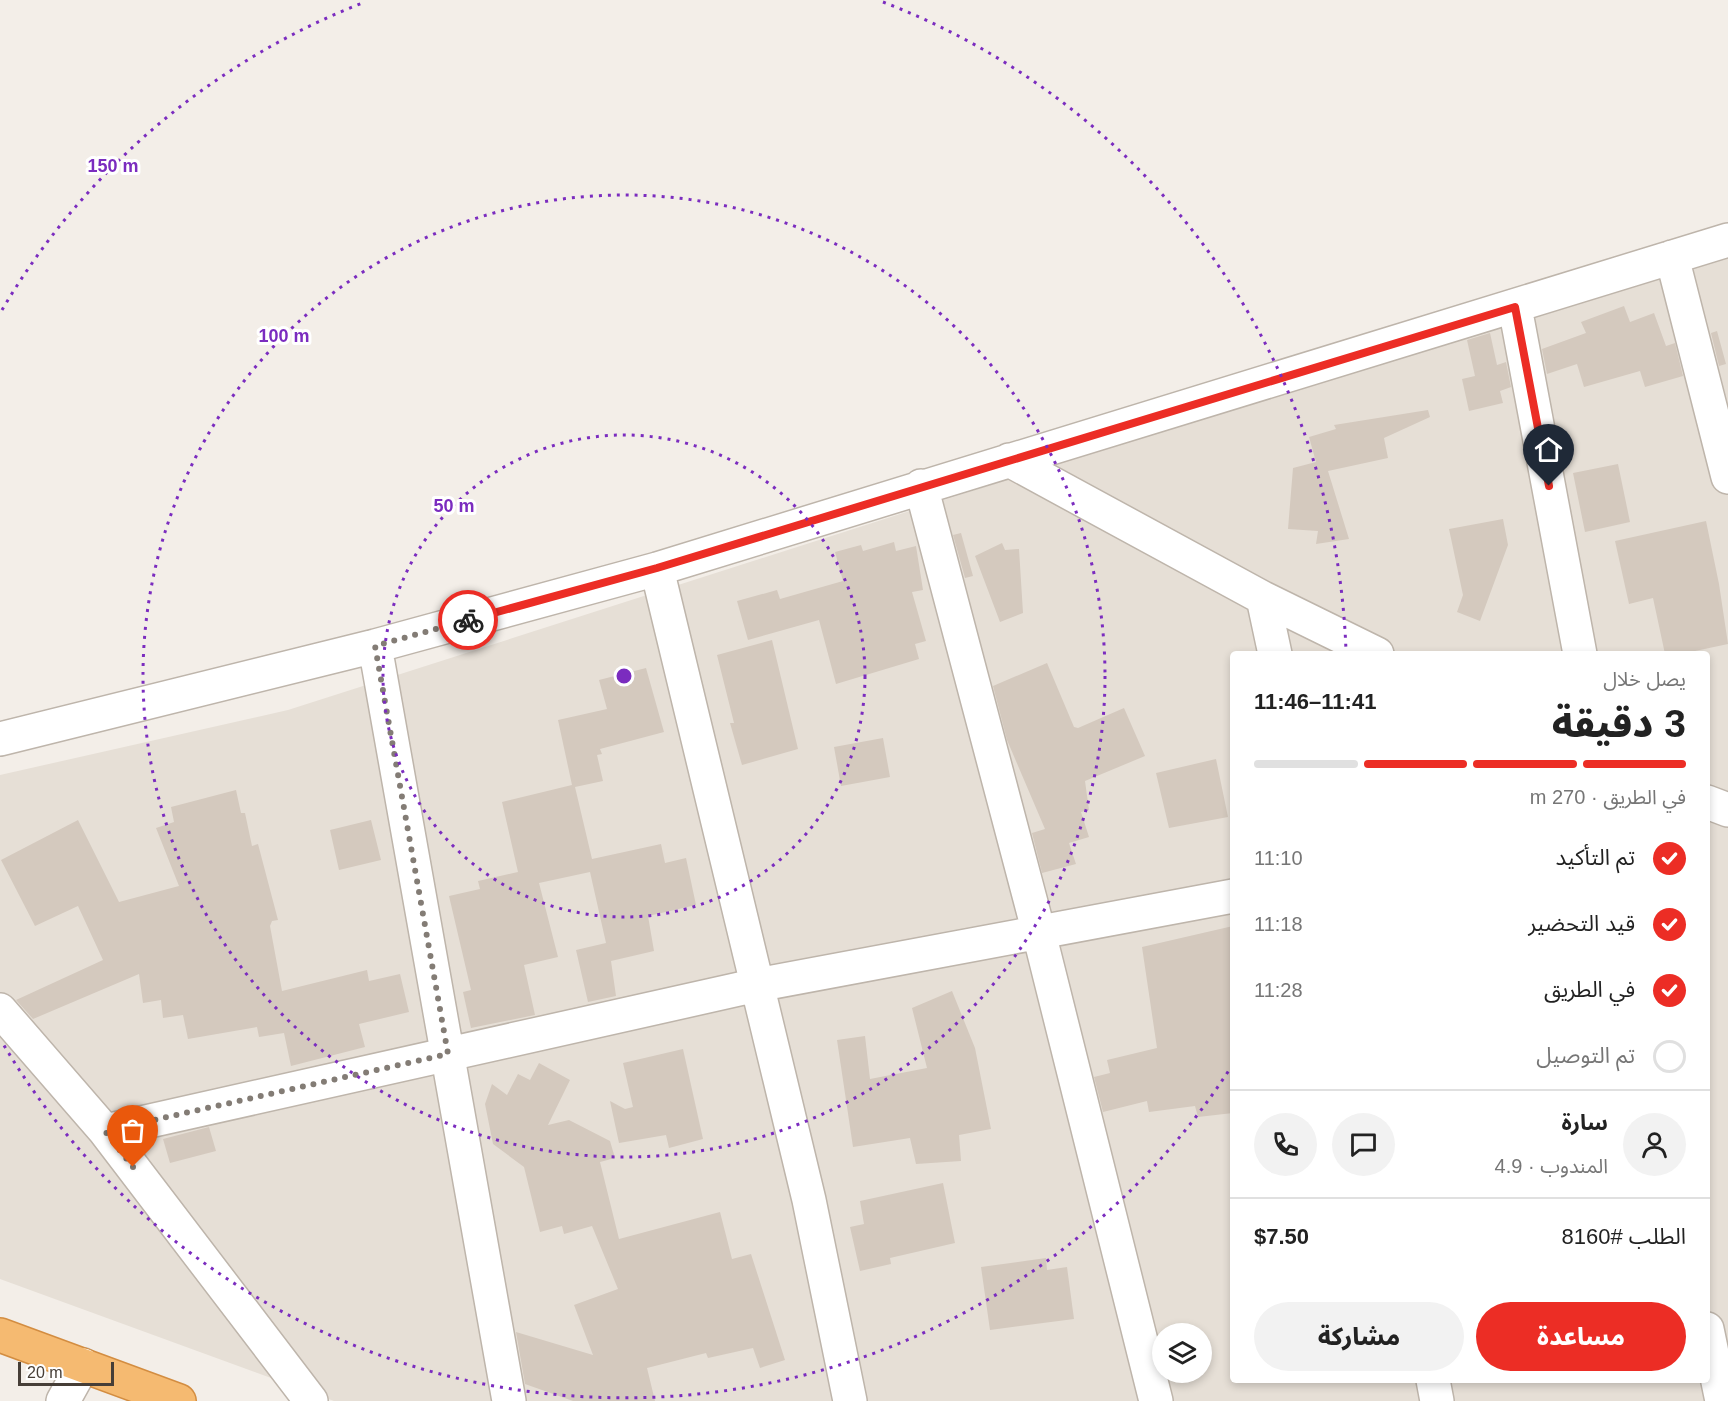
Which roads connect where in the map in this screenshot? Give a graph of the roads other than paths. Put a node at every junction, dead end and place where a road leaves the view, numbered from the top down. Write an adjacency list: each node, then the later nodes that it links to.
1 (1728, 240): 2 (street)
2 (1672, 257): 3 (street); 5 (street)
3 (1515, 307): 4 (street); 12 (street)
4 (1009, 460): 6 (street); 8 (street)
5 (1728, 477)
6 (921, 486): 7 (street); 15 (street)
7 (657, 568): 9 (street); 16 (street)
8 (1263, 598): 10 (street); 11 (street)
9 (375, 646): 13 (street); 18 (street)
10 (1274, 651)
11 (1371, 651)
12 (1579, 651)
13 (0, 739)
14 (1230, 897): 15 (street)
15 (1039, 933): 16 (street); 29 (street)
16 (757, 985): 18 (street); 28 (street)
17 (0, 1010): 19 (street)
18 (448, 1054): 19 (street); 27 (street)
19 (105, 1131): 26 (street)
20 (0, 1335): 22 (highway)
21 (1710, 1343): 31 (street)
22 (83, 1365): 24 (street); 25 (highway)
23 (1434, 1383): 30 (street)
24 (63, 1401)
25 (179, 1401)
26 (311, 1401)
27 (509, 1401)
28 (850, 1401)
29 (1156, 1401)
30 (1437, 1401)
31 (1722, 1401)

